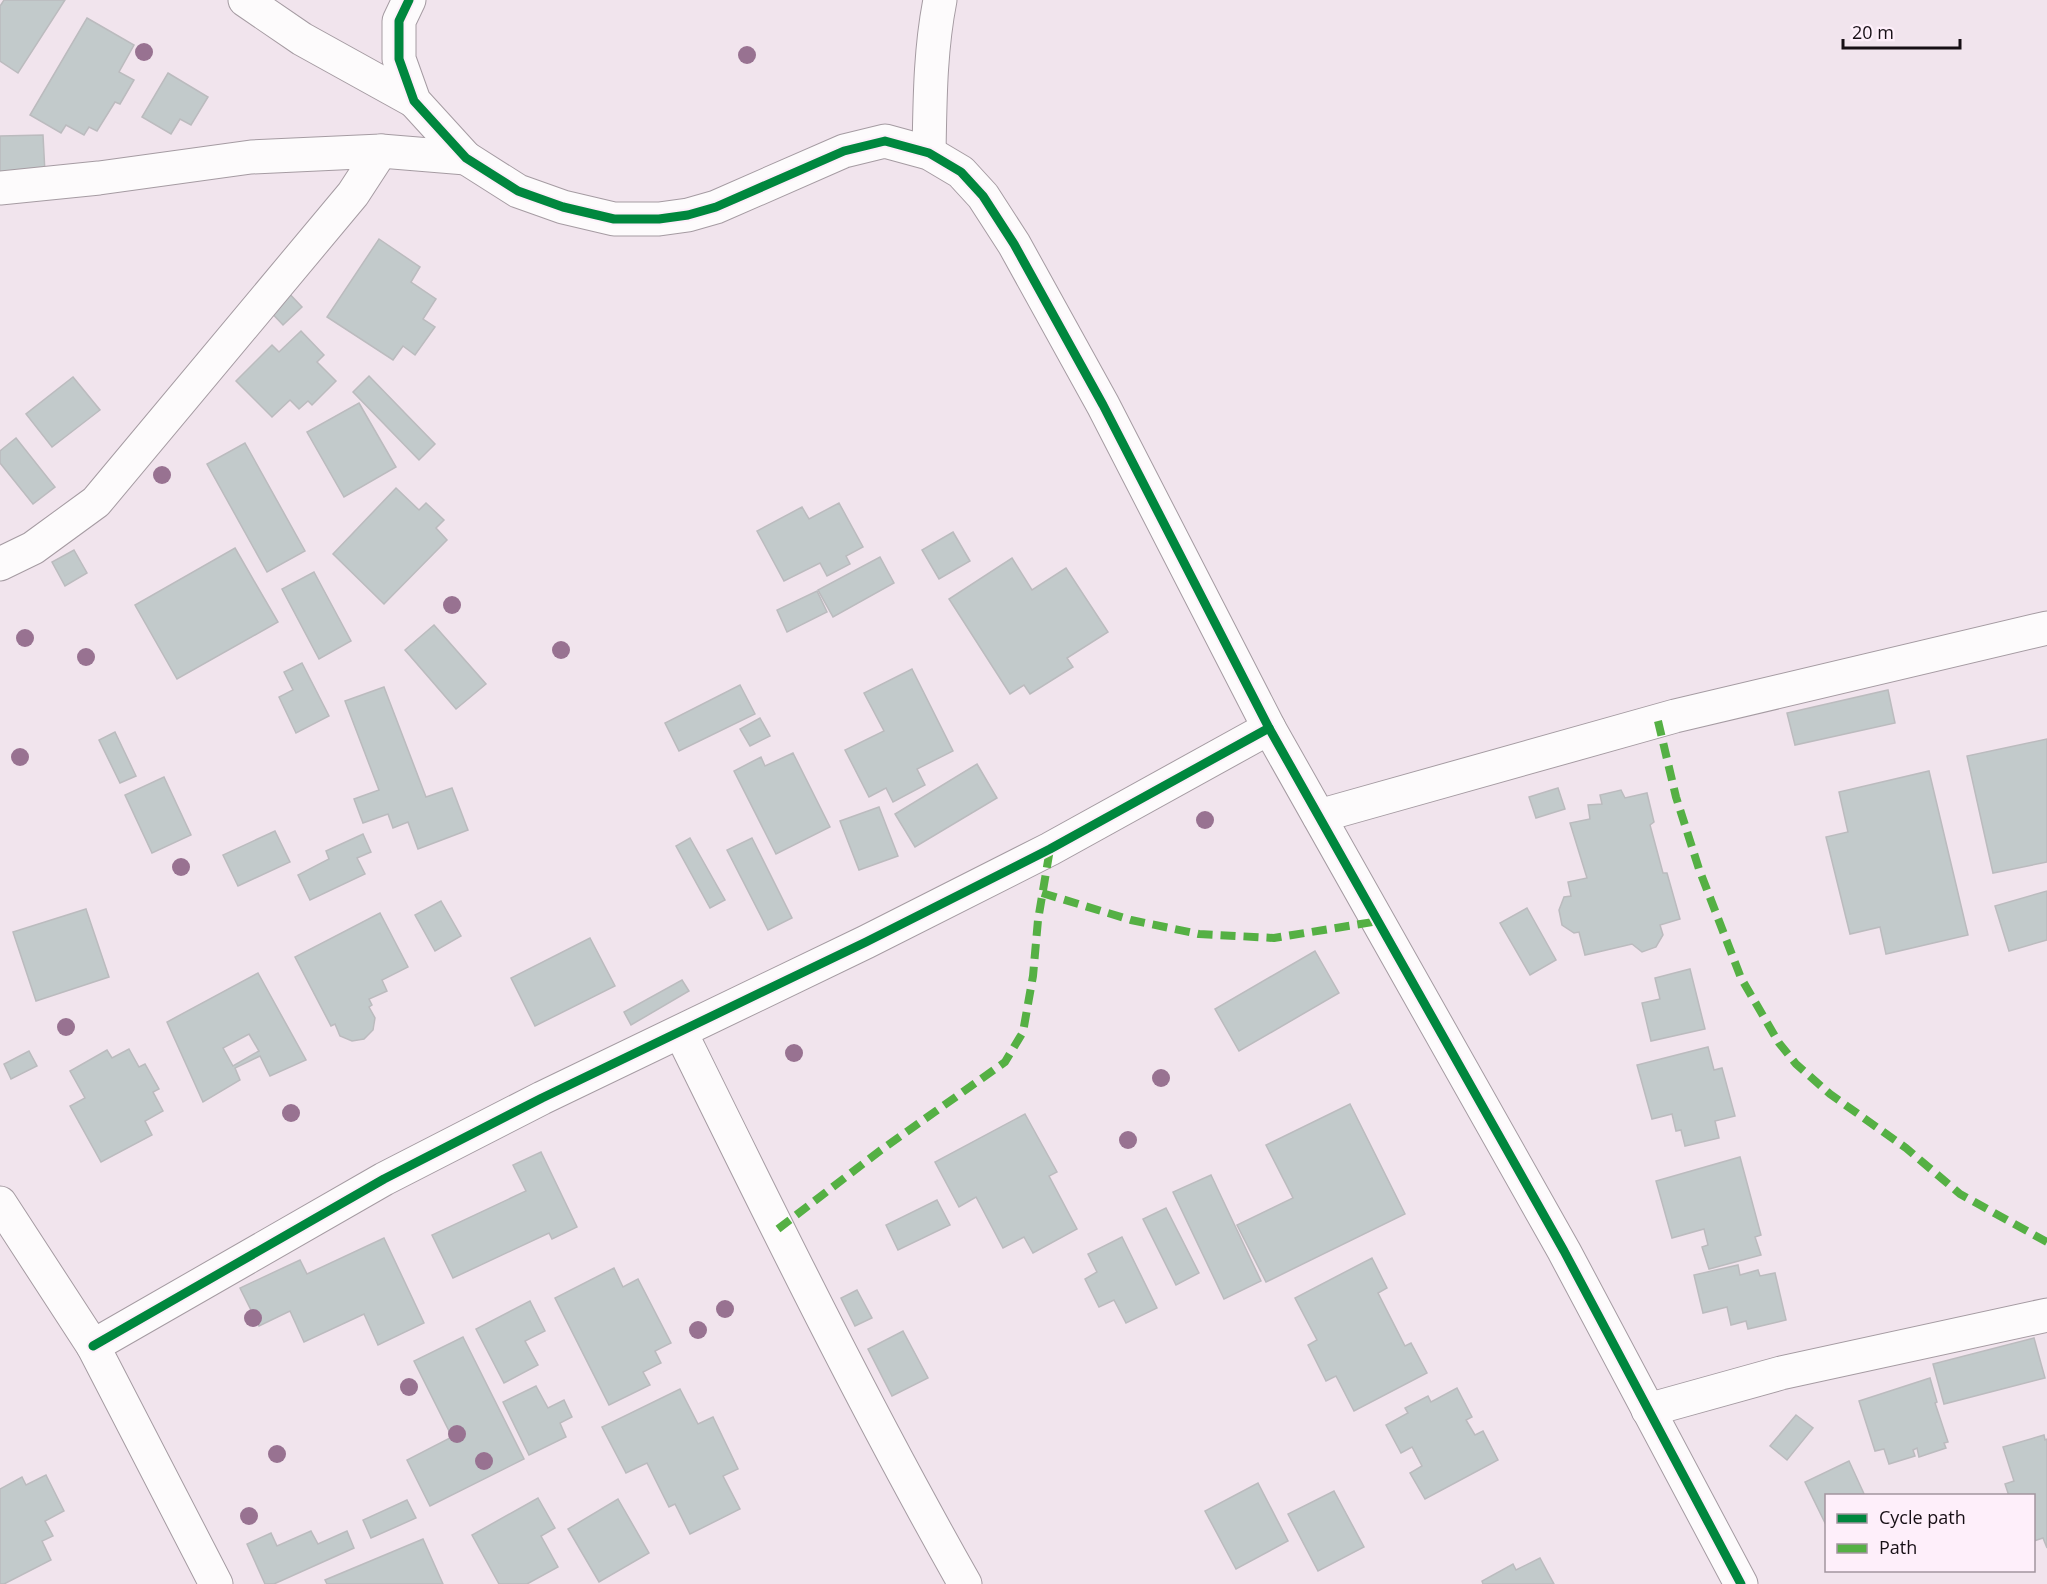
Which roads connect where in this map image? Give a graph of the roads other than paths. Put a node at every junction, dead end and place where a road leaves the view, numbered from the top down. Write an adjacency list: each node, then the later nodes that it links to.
1 (245, 0): 4 (street)
2 (409, 0): 4 (street)
3 (940, 0): 6 (street)
4 (414, 101): 7 (street)
5 (381, 151): 7 (street); 8 (street); 9 (street)
6 (929, 153): 7 (street); 11 (street)
7 (466, 158)
8 (0, 188)
9 (0, 564)
10 (2047, 628): 12 (street)
11 (1269, 728): 12 (street); 13 (street)
12 (1319, 816): 17 (street)
13 (681, 1033): 16 (street); 19 (street)
14 (0, 1203): 16 (street)
15 (2047, 1315): 17 (street)
16 (93, 1346): 18 (street)
17 (1648, 1410): 20 (street)
18 (216, 1584)
19 (965, 1584)
20 (1741, 1584)

